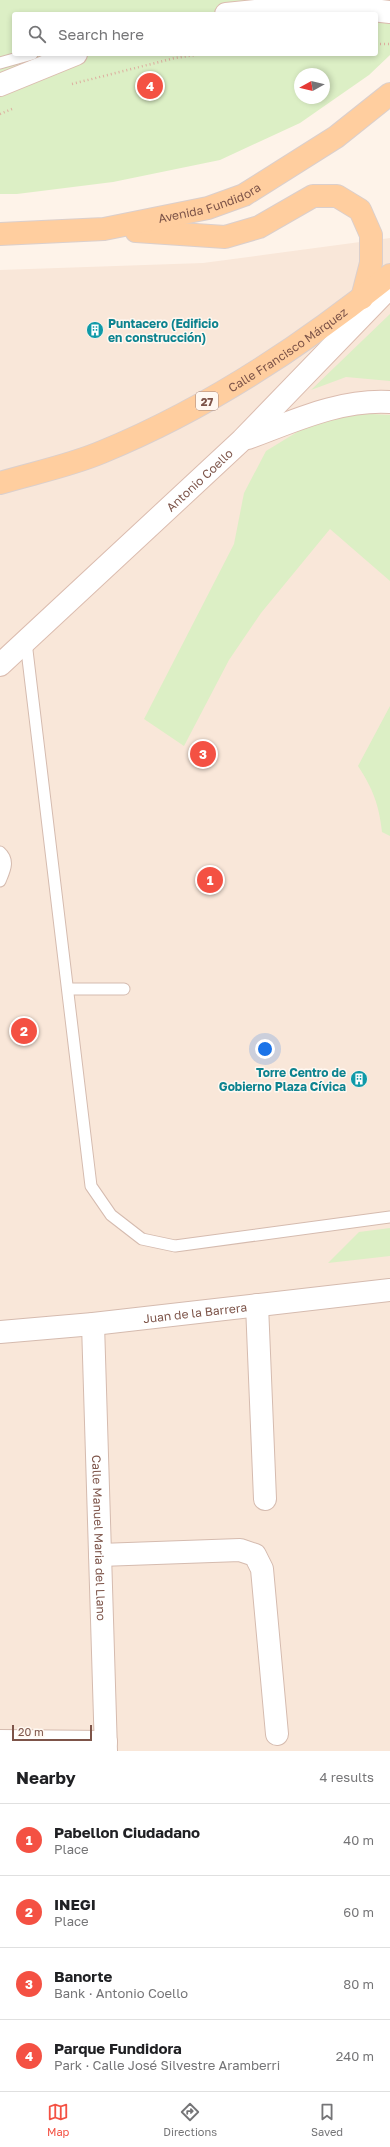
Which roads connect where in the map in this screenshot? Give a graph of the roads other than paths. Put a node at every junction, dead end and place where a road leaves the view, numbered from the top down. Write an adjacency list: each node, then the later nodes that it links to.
1 (245, 12): 2 (street)
2 (390, 12)
3 (25, 56): 5 (lane)
4 (71, 56): 6 (street)
5 (0, 63)
6 (0, 85)
7 (390, 94): 8 (main road, Avenida Fundidora)
8 (104, 229): 9 (main road, Avenida Fundidora); 12 (main road)
9 (0, 234)
10 (390, 276): 12 (main road, Calle Francisco Márquez / 27)
11 (390, 287): 14 (street, Antonio Coello)
12 (362, 298): 15 (main road, Calle Francisco Márquez / 27)
13 (390, 402): 14 (street)
14 (242, 440): 16 (street, Antonio Coello)
15 (0, 483)
16 (26, 642): 17 (street, Antonio Coello); 20 (lane)
17 (0, 665)
18 (0, 852): 19 (lane)
19 (0, 882)
20 (68, 989): 21 (lane); 22 (lane)
21 (124, 989)
22 (390, 1217)
23 (390, 1290): 24 (street, Juan de la Barrera)
24 (257, 1305): 25 (street, Juan de la Barrera); 27 (street)
25 (93, 1324): 26 (street, Juan de la Barrera); 28 (street, Calle Manuel Maria del Llano)
26 (0, 1332)
27 (265, 1500)
28 (100, 1555): 29 (street); 31 (street, Calle Manuel Maria del Llano)
29 (277, 1734)
30 (0, 1741): 31 (street)
31 (106, 1746)

